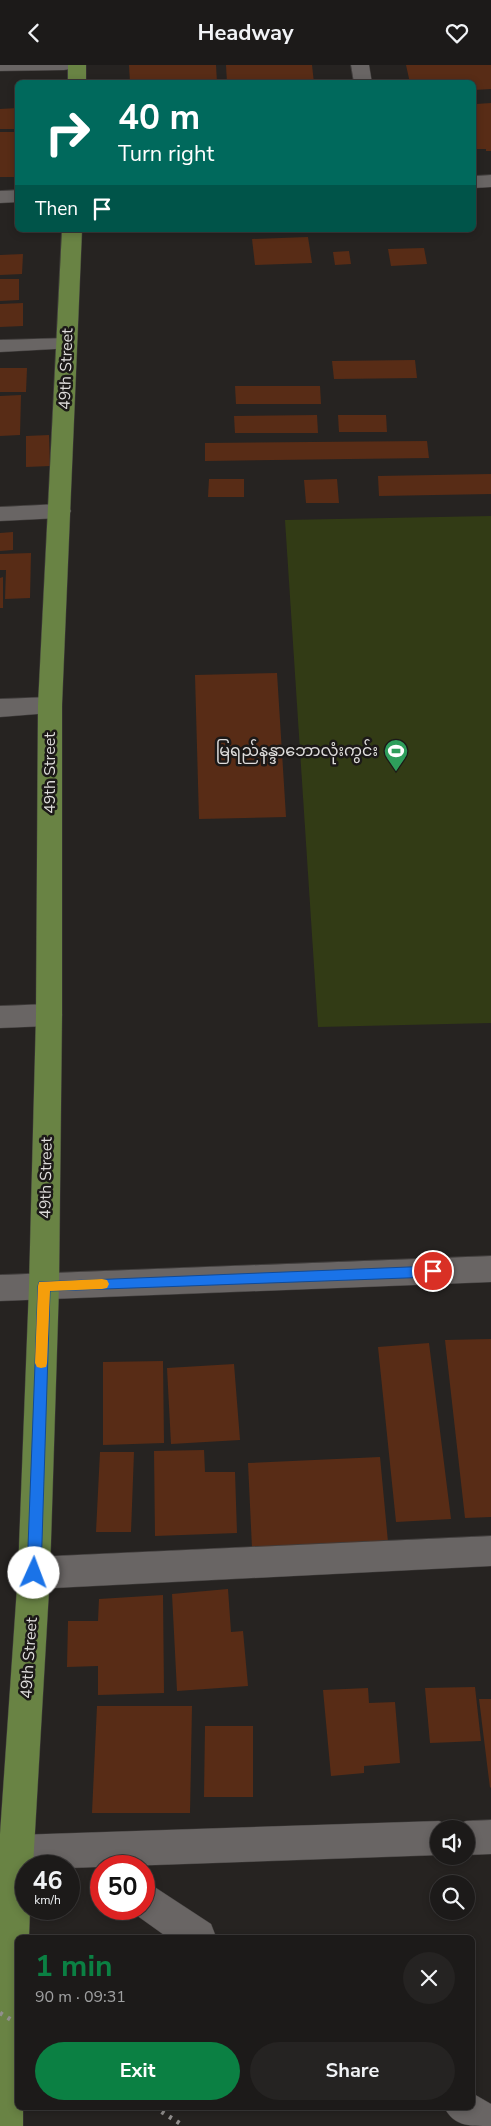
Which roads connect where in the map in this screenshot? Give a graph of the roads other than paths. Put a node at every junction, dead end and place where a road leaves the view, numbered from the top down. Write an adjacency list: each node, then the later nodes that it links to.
1 (64, 65): 4 (street)
2 (77, 65): 5 (main road)
3 (360, 65): 6 (street)
4 (0, 66)
5 (77, 80)
6 (362, 80)
7 (491, 181): 8 (street)
8 (476, 182)
9 (0, 197): 10 (street)
10 (15, 197)
11 (72, 232): 12 (main road, 49th Street)
12 (66, 344): 13 (street); 14 (main road, 49th Street)
13 (0, 346)
14 (60, 511): 15 (street); 16 (main road, 49th Street)
15 (0, 514)
16 (50, 705): 17 (street); 18 (main road, 49th Street)
17 (0, 709)
18 (48, 1015): 19 (street); 21 (main road, 49th Street)
19 (0, 1017)
20 (491, 1269): 21 (street)
21 (44, 1286): 22 (street); 24 (main road, 49th Street)
22 (0, 1288)
23 (491, 1551): 24 (street)
24 (34, 1573): 28 (main road, 49th Street)
25 (491, 1837): 26 (street)
26 (475, 1838)
27 (430, 1840): 30 (street)
28 (16, 1852): 29 (street); 34 (main road, 49th Street)
29 (90, 1855)
30 (155, 1855)
31 (155, 1908): 32 (street)
32 (195, 1935)
33 (467, 2110): 35 (street)
34 (4, 2126)
35 (491, 2126)

